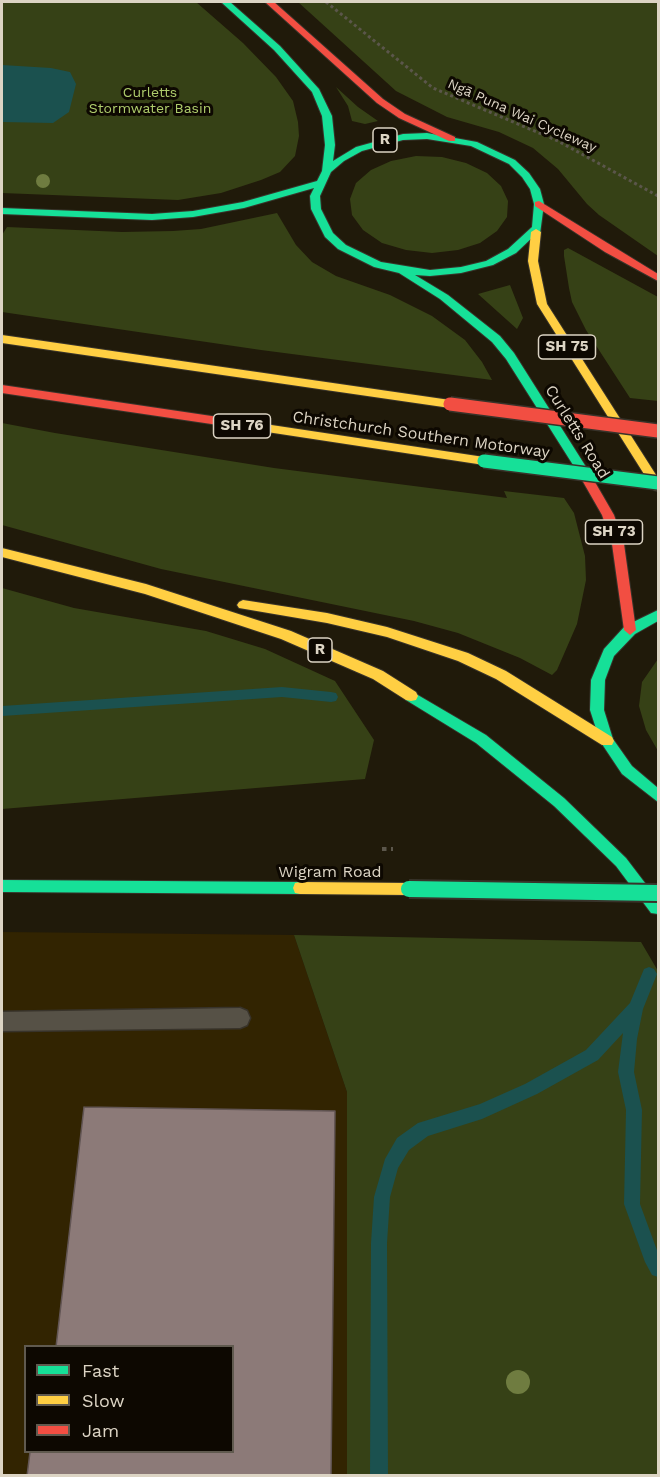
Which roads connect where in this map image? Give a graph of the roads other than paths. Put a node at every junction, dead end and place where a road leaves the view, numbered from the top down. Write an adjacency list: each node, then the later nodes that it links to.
1 (225, 2): 4 (main road, SH 75)
2 (269, 2): 3 (main road)
3 (452, 139): 4 (main road, R); 5 (main road)
4 (323, 177): 6 (main road, R); 8 (main road, SH 75)
5 (539, 204): 7 (main road, SH 75); 9 (main road)
6 (2, 211)
7 (536, 228): 8 (main road); 14 (main road, SH 75)
8 (399, 270): 13 (main road, Curletts Road / SH 75)
9 (658, 278)
10 (2, 339): 12 (main road, bridge)
11 (2, 389): 14 (main road, Christchurch Southern Motorway / SH 76, bridge)
12 (658, 431)
13 (567, 445): 18 (main road, Curletts Road / SH 73)
14 (658, 485)
15 (2, 553): 16 (main road, R)
16 (146, 589): 19 (main road); 23 (main road, R)
17 (658, 615): 18 (main road)
18 (630, 630): 19 (main road)
19 (607, 741): 20 (main road)
20 (658, 796)
21 (2, 886): 22 (main road, Wigram Road, bridge)
22 (658, 893)
23 (658, 912)
24 (240, 1018): 25 (lane)
25 (2, 1022)

